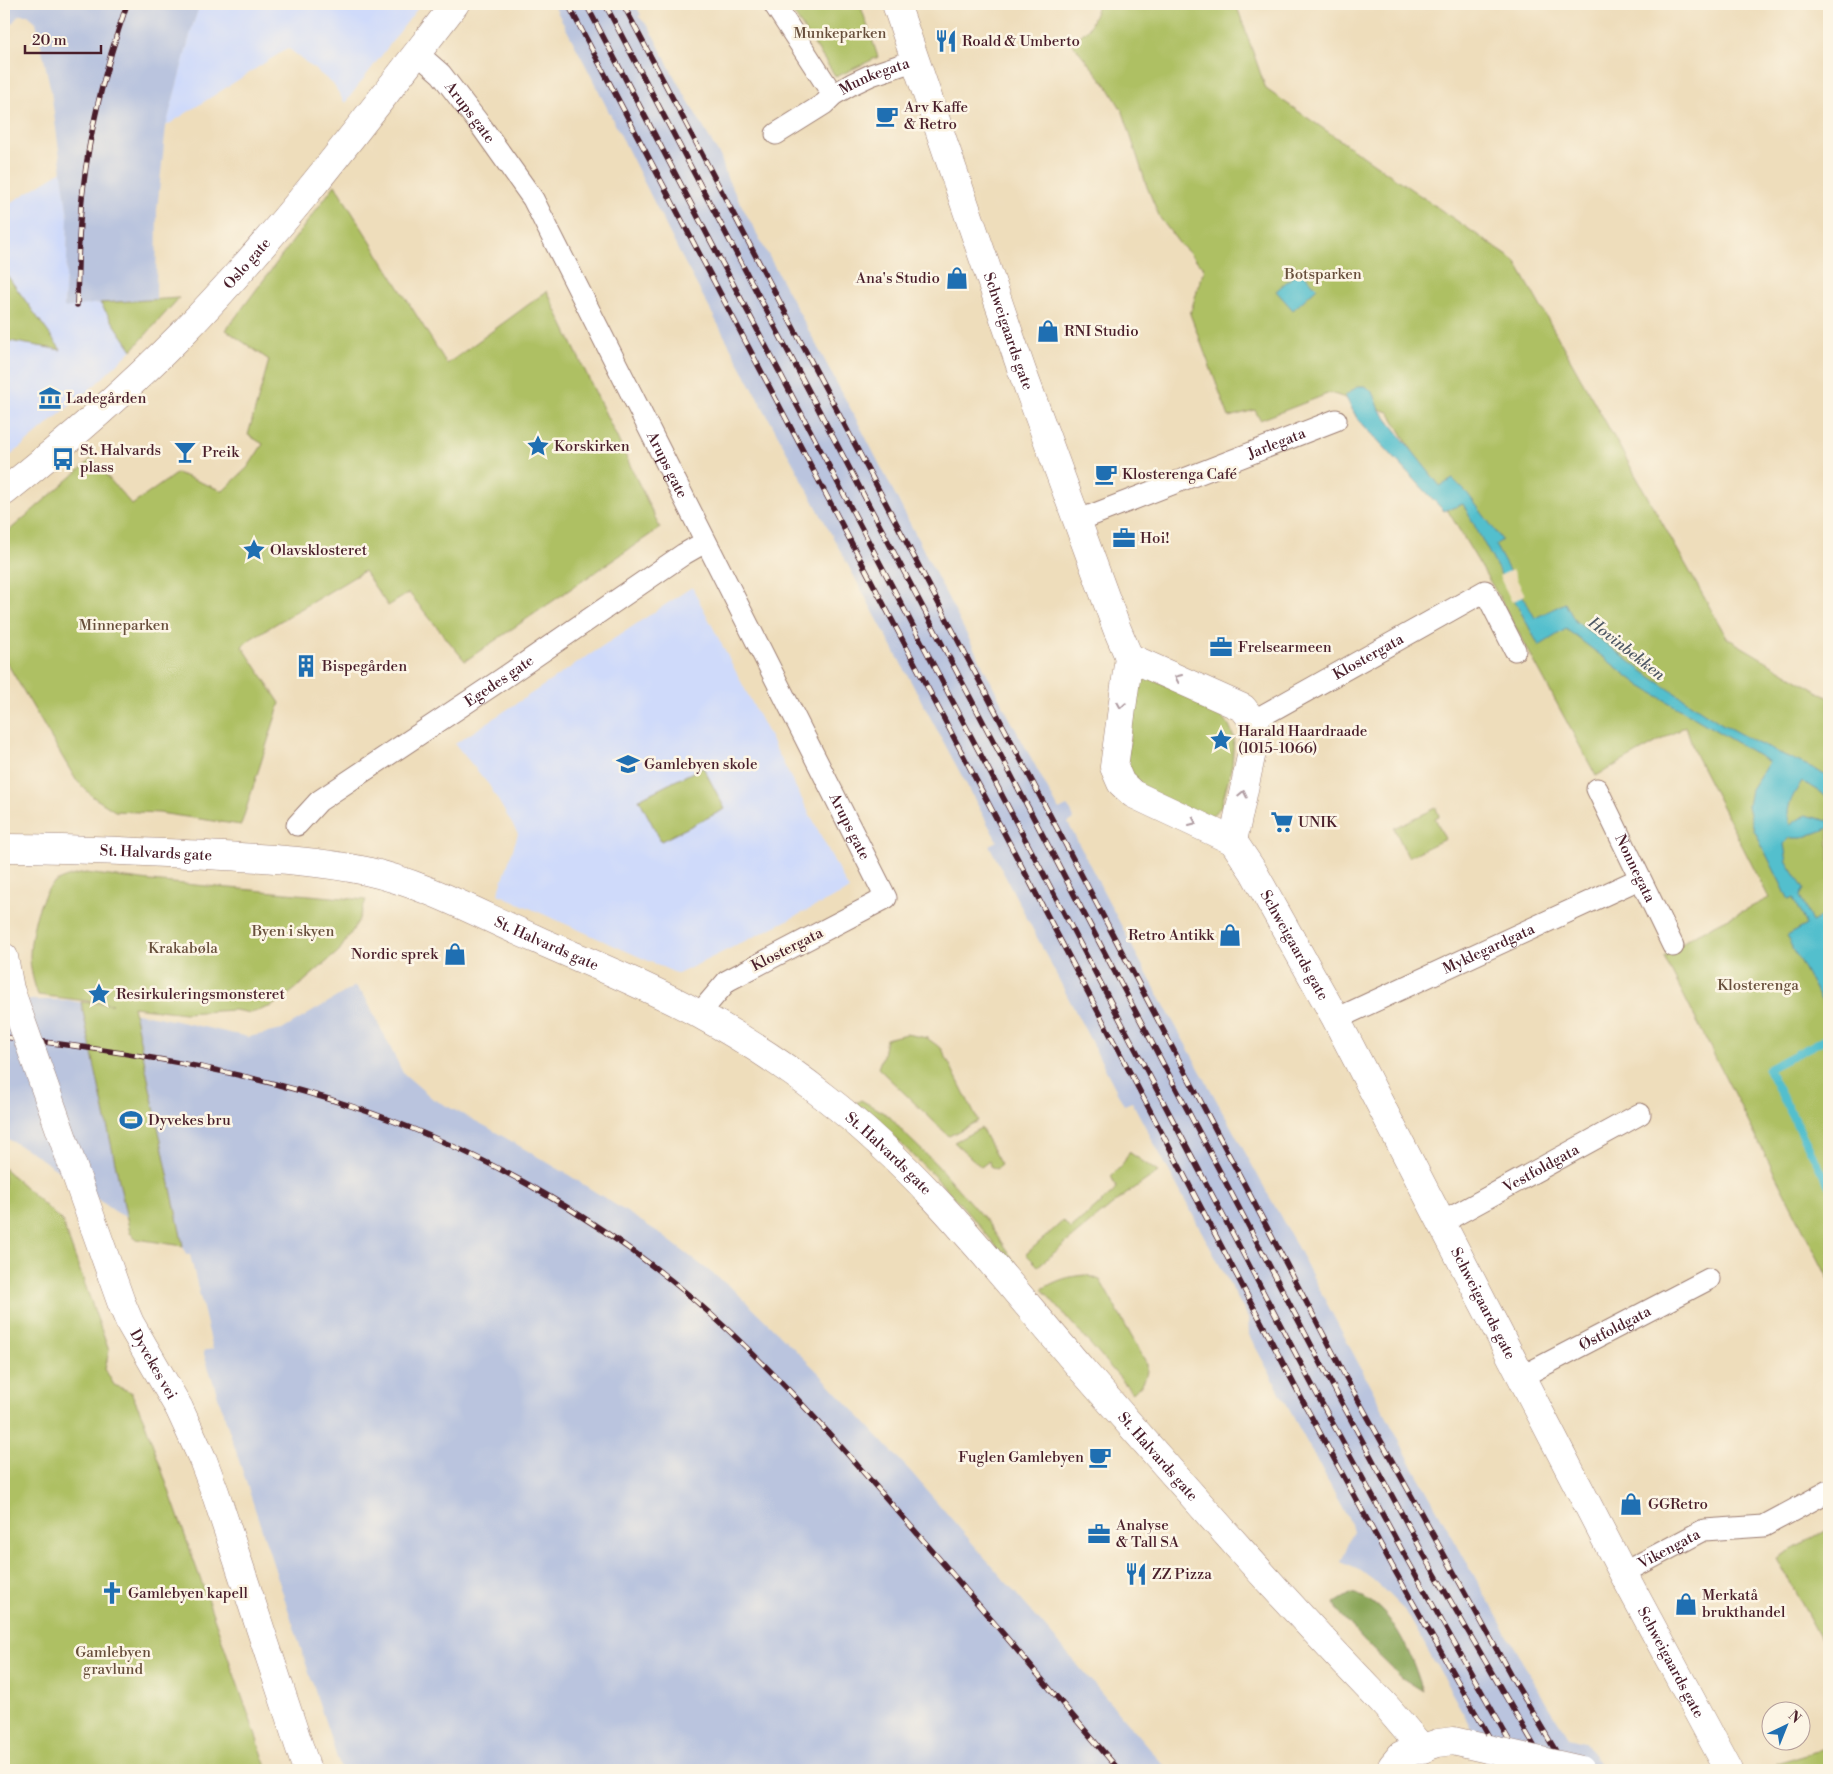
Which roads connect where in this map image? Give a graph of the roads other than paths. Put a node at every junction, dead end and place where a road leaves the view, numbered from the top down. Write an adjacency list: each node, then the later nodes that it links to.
1 (455, 4): 4 (street, Oslo gate)
2 (774, 4): 6 (street, Munkegata)
3 (896, 4): 5 (street, Schweigaards gate)
4 (417, 53): 9 (street, Oslo gate); 11 (street, Arups gate)
5 (916, 60): 6 (street, Munkegata); 10 (street, Schweigaards gate)
6 (833, 95): 7 (street, Munkegata)
7 (776, 134)
8 (1336, 420): 10 (street, Jarlegata)
9 (4, 492)
10 (1077, 521): 13 (street, Schweigaards gate)
11 (706, 542): 16 (street, Egedes gate); 20 (street, Arups gate)
12 (1515, 650): 14 (street, Klostergata)
13 (1129, 657): 14 (street, one-way to 13); 17 (street, one-way to 17)
14 (1253, 721): 17 (street, one-way to 14)
15 (1597, 789): 19 (street, Nonnegata)
16 (297, 825)
17 (1233, 841): 24 (street, Schweigaards gate)
18 (4, 848): 23 (street, St. Halvards gate)
19 (1639, 879): 21 (street, Nonnegata); 24 (street, Myklegardgata)
20 (886, 898): 23 (street, Klostergata)
21 (1673, 946)
22 (4, 957): 34 (street, Dyvekes vei, bridge)
23 (699, 1014): 31 (street, St. Halvards gate)
24 (1336, 1019): 26 (street, Schweigaards gate)
25 (1640, 1114): 26 (street, Vestfoldgata)
26 (1441, 1223): 28 (street, Schweigaards gate)
27 (1710, 1279): 28 (street, Østfoldgata)
28 (1521, 1378): 30 (street, Schweigaards gate)
29 (1829, 1491): 30 (street, Vikengata)
30 (1623, 1573): 36 (street, Schweigaards gate)
31 (1360, 1682): 32 (street, St. Halvards gate); 33 (street)
32 (1430, 1754): 33 (street); 35 (street, bridge)
33 (1392, 1768)
34 (307, 1770)
35 (1581, 1770)
36 (1729, 1770)

